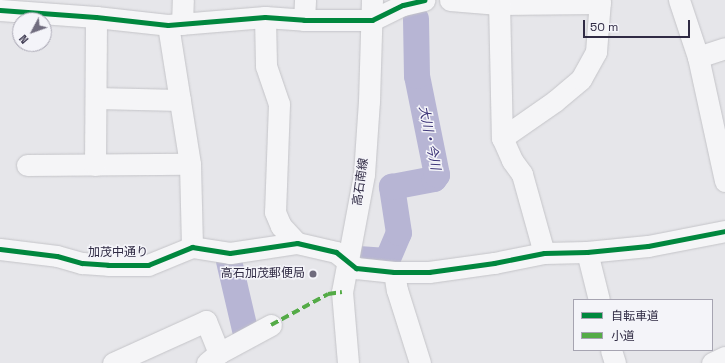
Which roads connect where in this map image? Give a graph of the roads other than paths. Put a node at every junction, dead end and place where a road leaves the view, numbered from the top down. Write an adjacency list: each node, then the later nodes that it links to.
1 (183, 0): 13 (street)
2 (372, 0): 12 (street, 高石南線)
3 (424, 0): 12 (street)
4 (450, 0): 7 (street)
5 (679, 0): 15 (street)
6 (600, 1): 7 (street); 18 (street)
7 (499, 2): 18 (street)
8 (5, 6): 10 (street)
9 (305, 10): 11 (street); 12 (street)
10 (96, 17): 13 (street); 16 (street)
11 (265, 17): 13 (street); 24 (street)
12 (372, 20): 29 (street, 高石南線)
13 (175, 25): 17 (street)
14 (725, 48): 15 (street)
15 (698, 57): 22 (street)
16 (96, 98): 17 (street); 21 (street)
17 (180, 100): 19 (street)
18 (502, 138): 28 (street)
19 (190, 164): 21 (street); 25 (street)
20 (27, 165): 21 (street)
21 (95, 165)
22 (725, 181)
23 (725, 231): 27 (street)
24 (297, 243): 25 (street); 29 (street)
25 (192, 247): 26 (street, 加茂中通り)
26 (0, 249)
27 (587, 252): 28 (street); 31 (street)
28 (544, 253): 30 (street)
29 (347, 262): 30 (street); 36 (street, 高石南線)
30 (394, 272): 37 (street)
31 (599, 299)
32 (271, 325): 34 (street)
33 (725, 357): 38 (street)
34 (213, 358): 35 (street)
35 (113, 363)
36 (348, 363)
37 (420, 363)
38 (712, 363)

